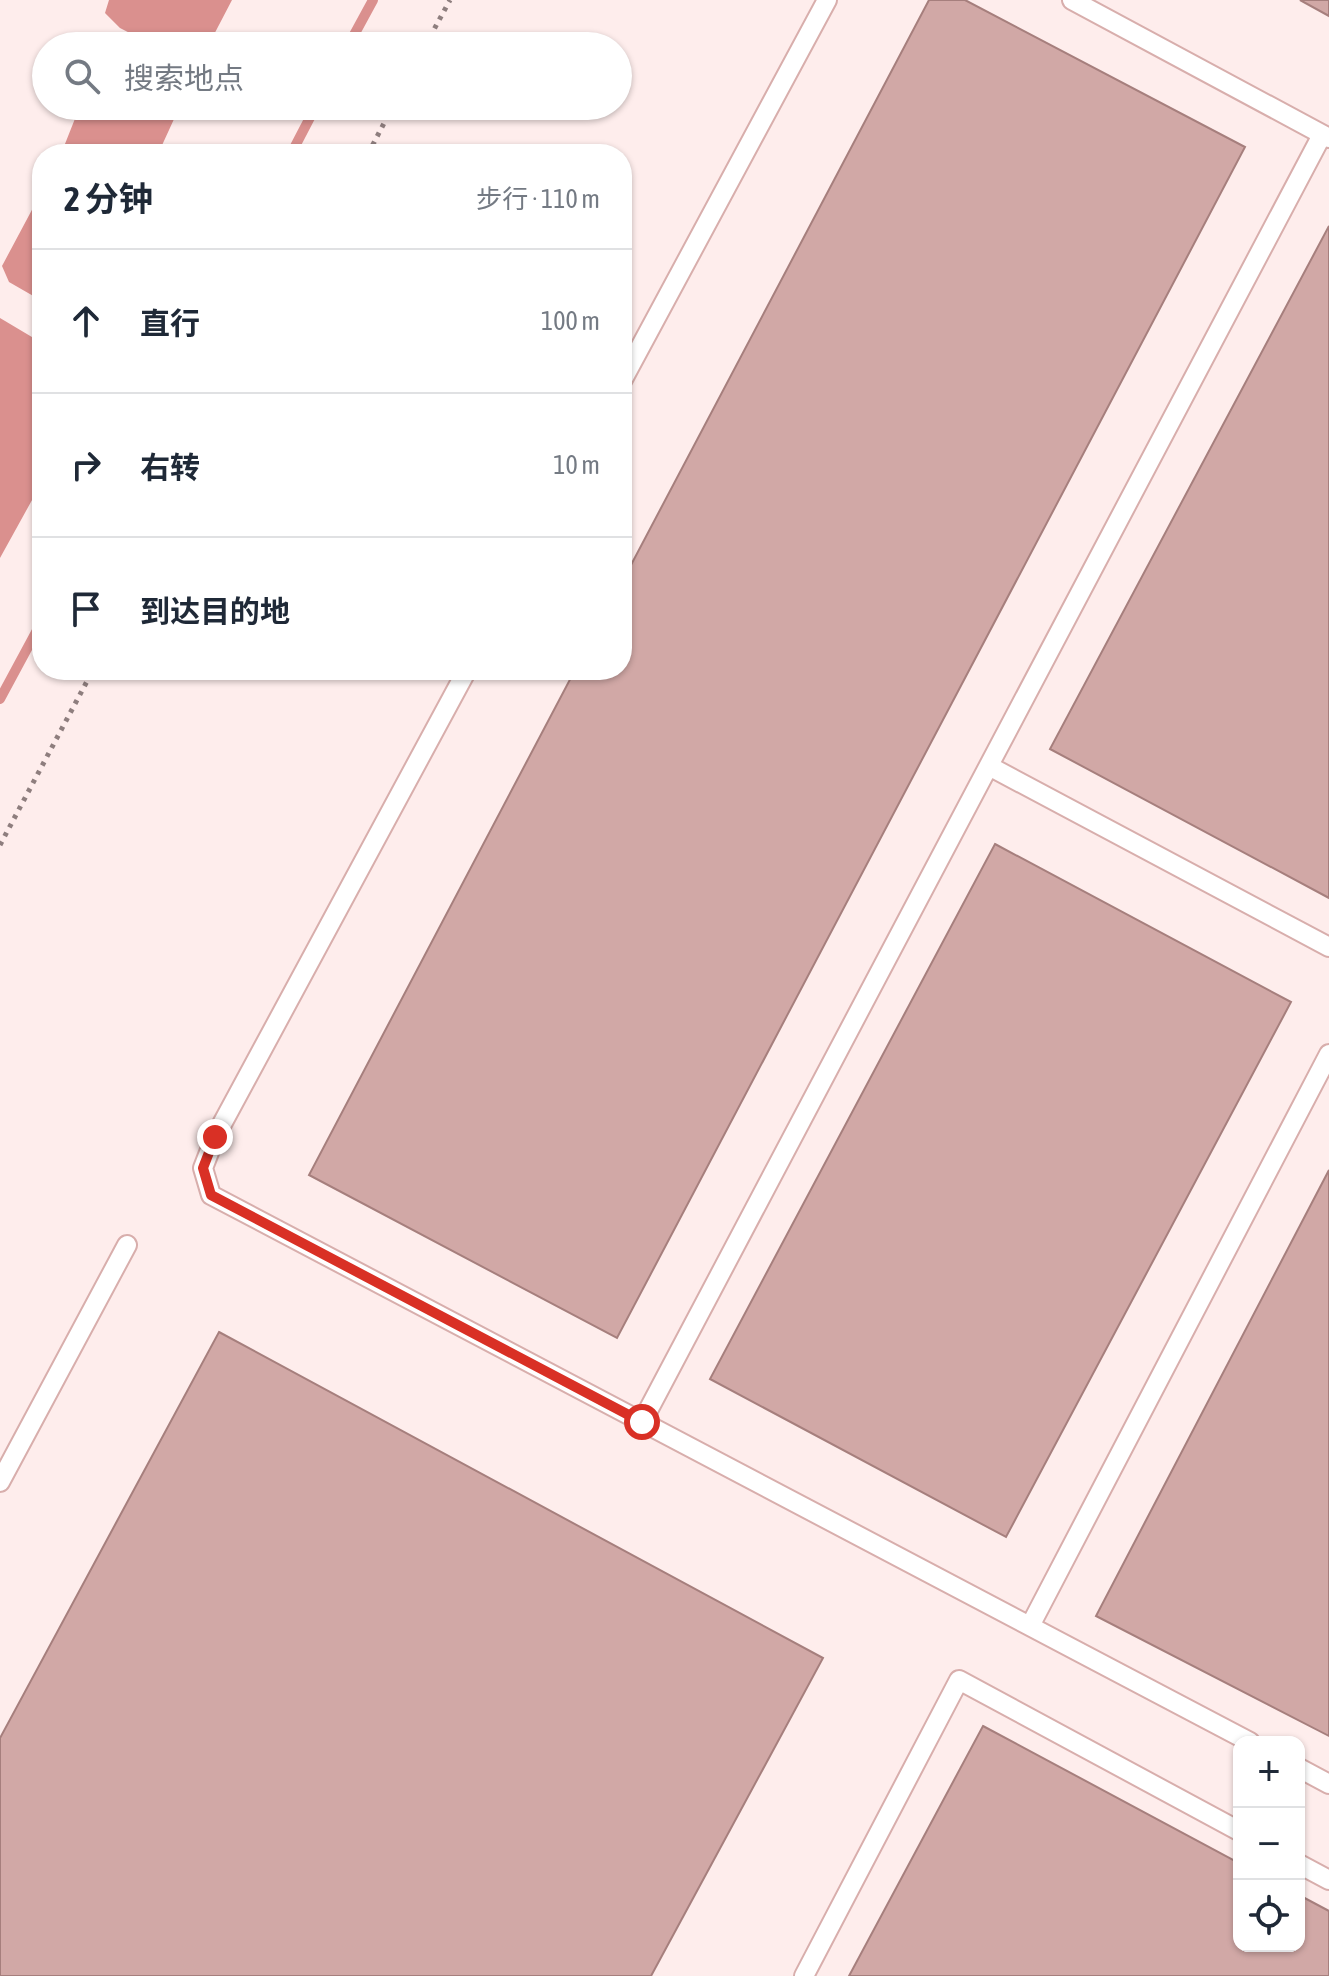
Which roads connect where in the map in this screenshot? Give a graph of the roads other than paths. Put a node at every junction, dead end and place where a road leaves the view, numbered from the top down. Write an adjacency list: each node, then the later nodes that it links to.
1 (827, 0): 4 (lane)
2 (1072, 0): 3 (lane)
3 (1326, 136): 6 (lane)
4 (632, 362)
5 (462, 680): 10 (lane)
6 (989, 766): 7 (lane); 10 (lane)
7 (1329, 947)
8 (1329, 1054): 12 (lane)
9 (127, 1245): 11 (lane)
10 (642, 1422): 12 (lane)
11 (0, 1482)
12 (1030, 1626): 13 (lane)
13 (1239, 1736)
14 (1305, 1771): 15 (lane)
15 (1329, 1784)
16 (1233, 1828): 19 (lane)
17 (1305, 1867): 18 (lane)
18 (1329, 1880)
19 (804, 1976)

